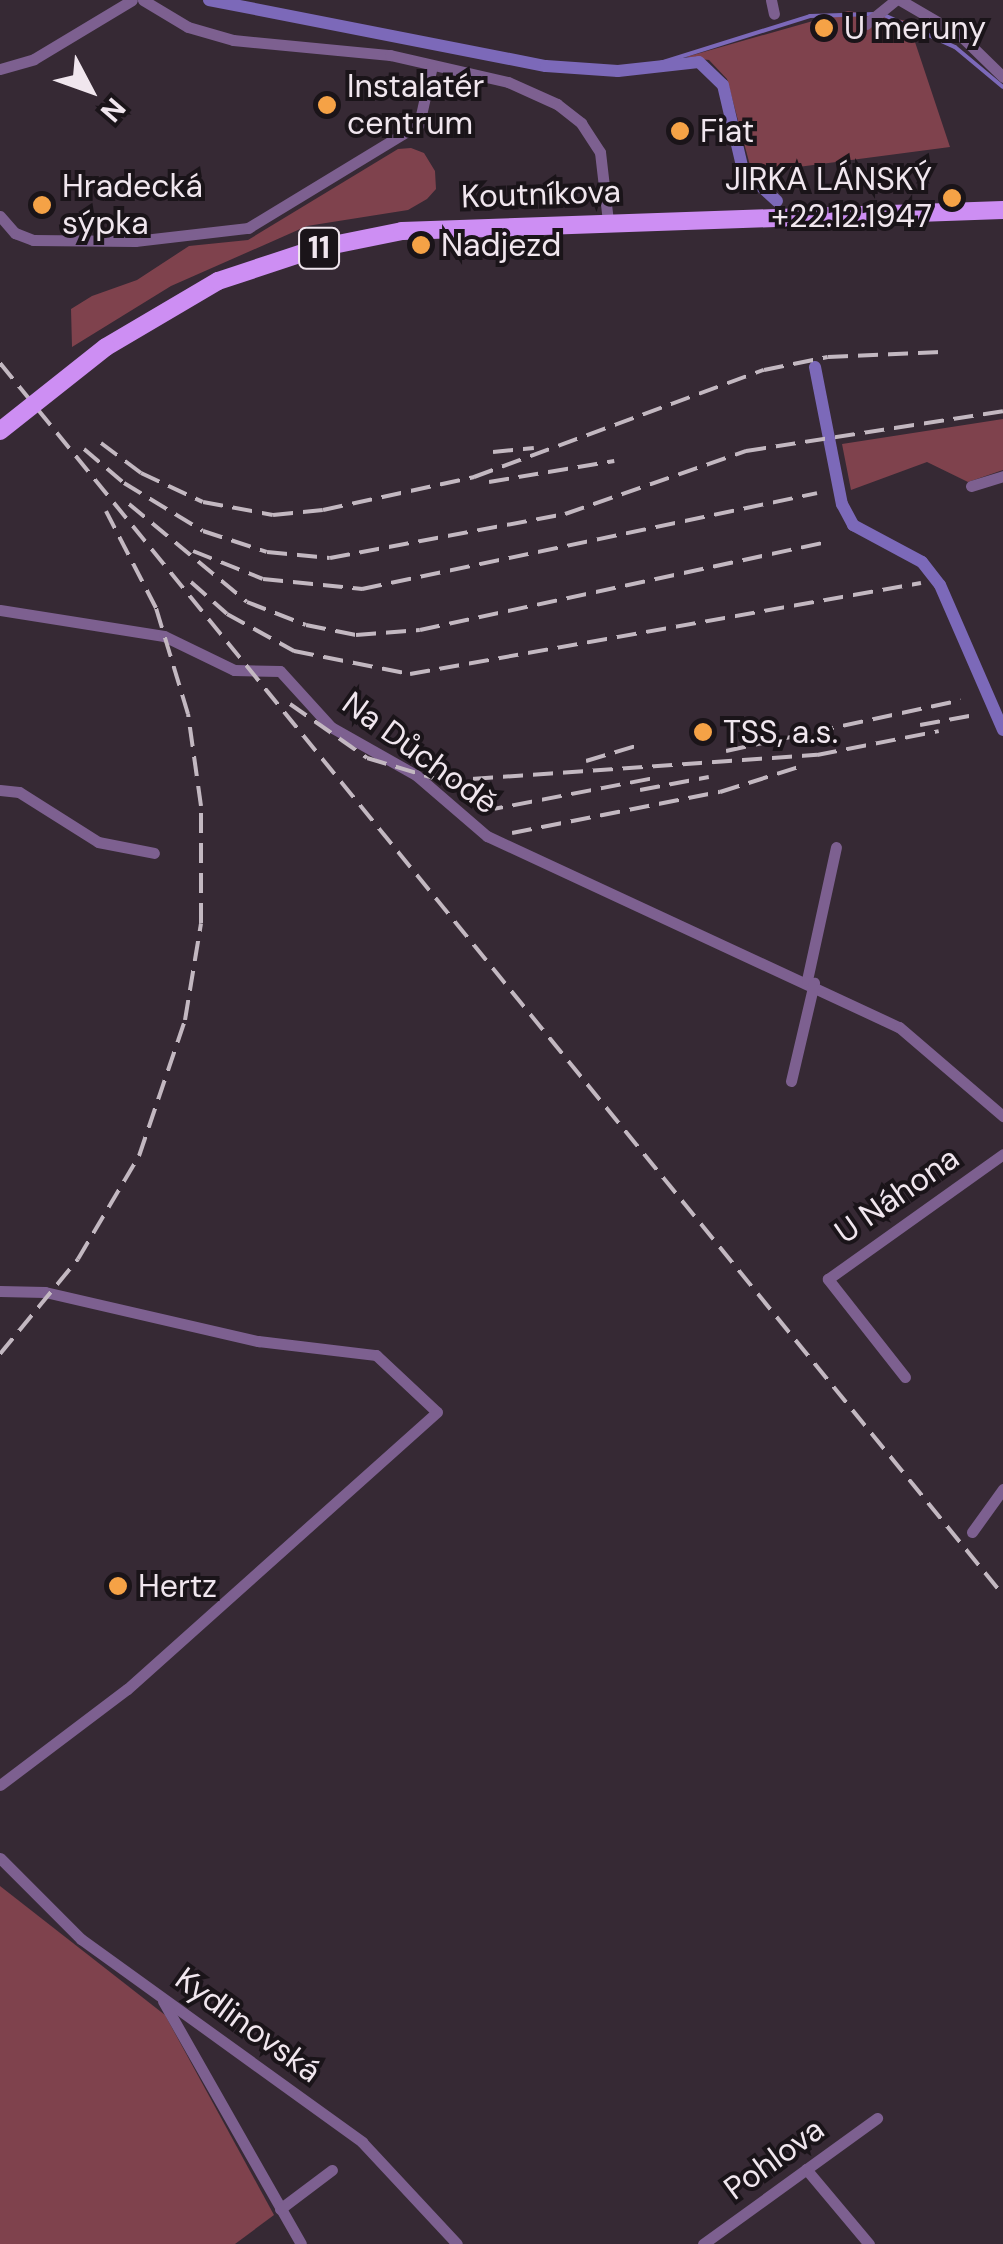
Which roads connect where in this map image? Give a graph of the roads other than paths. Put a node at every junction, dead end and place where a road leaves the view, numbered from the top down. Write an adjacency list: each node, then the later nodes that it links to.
1 (132, 0): 8 (street)
2 (142, 0): 7 (street)
3 (771, 0): 5 (street)
4 (898, 0): 6 (street); 9 (street)
5 (774, 14)
6 (866, 24)
7 (432, 66): 11 (street); 12 (street)
8 (0, 69)
9 (1003, 77)
10 (1003, 210): 12 (main road, Koutníkova / 11)
11 (0, 216)
12 (608, 222): 13 (main road, Koutníkova / 11, bridge)
13 (0, 430)
14 (1003, 476): 15 (street)
15 (970, 486)
16 (0, 610): 20 (street, Na Důchodě)
17 (0, 790): 19 (street)
18 (836, 847): 20 (street)
19 (154, 853)
20 (810, 982): 21 (street); 22 (street, Na Důchodě)
21 (791, 1081)
22 (1003, 1116)
23 (1003, 1154): 25 (street, U Náhona)
24 (0, 1291): 28 (street)
25 (905, 1377)
26 (1003, 1489): 27 (street)
27 (972, 1532)
28 (0, 1785)
29 (0, 1858): 30 (street, Kydlinovská)
30 (162, 1997): 34 (street); 36 (street, Kydlinovská)
31 (877, 2118): 33 (street, Pohlova)
32 (332, 2170): 34 (street)
33 (806, 2170): 37 (street, Pohlova); 38 (street)
34 (280, 2209): 35 (street)
35 (301, 2244)
36 (456, 2244)
37 (703, 2244)
38 (869, 2244)

